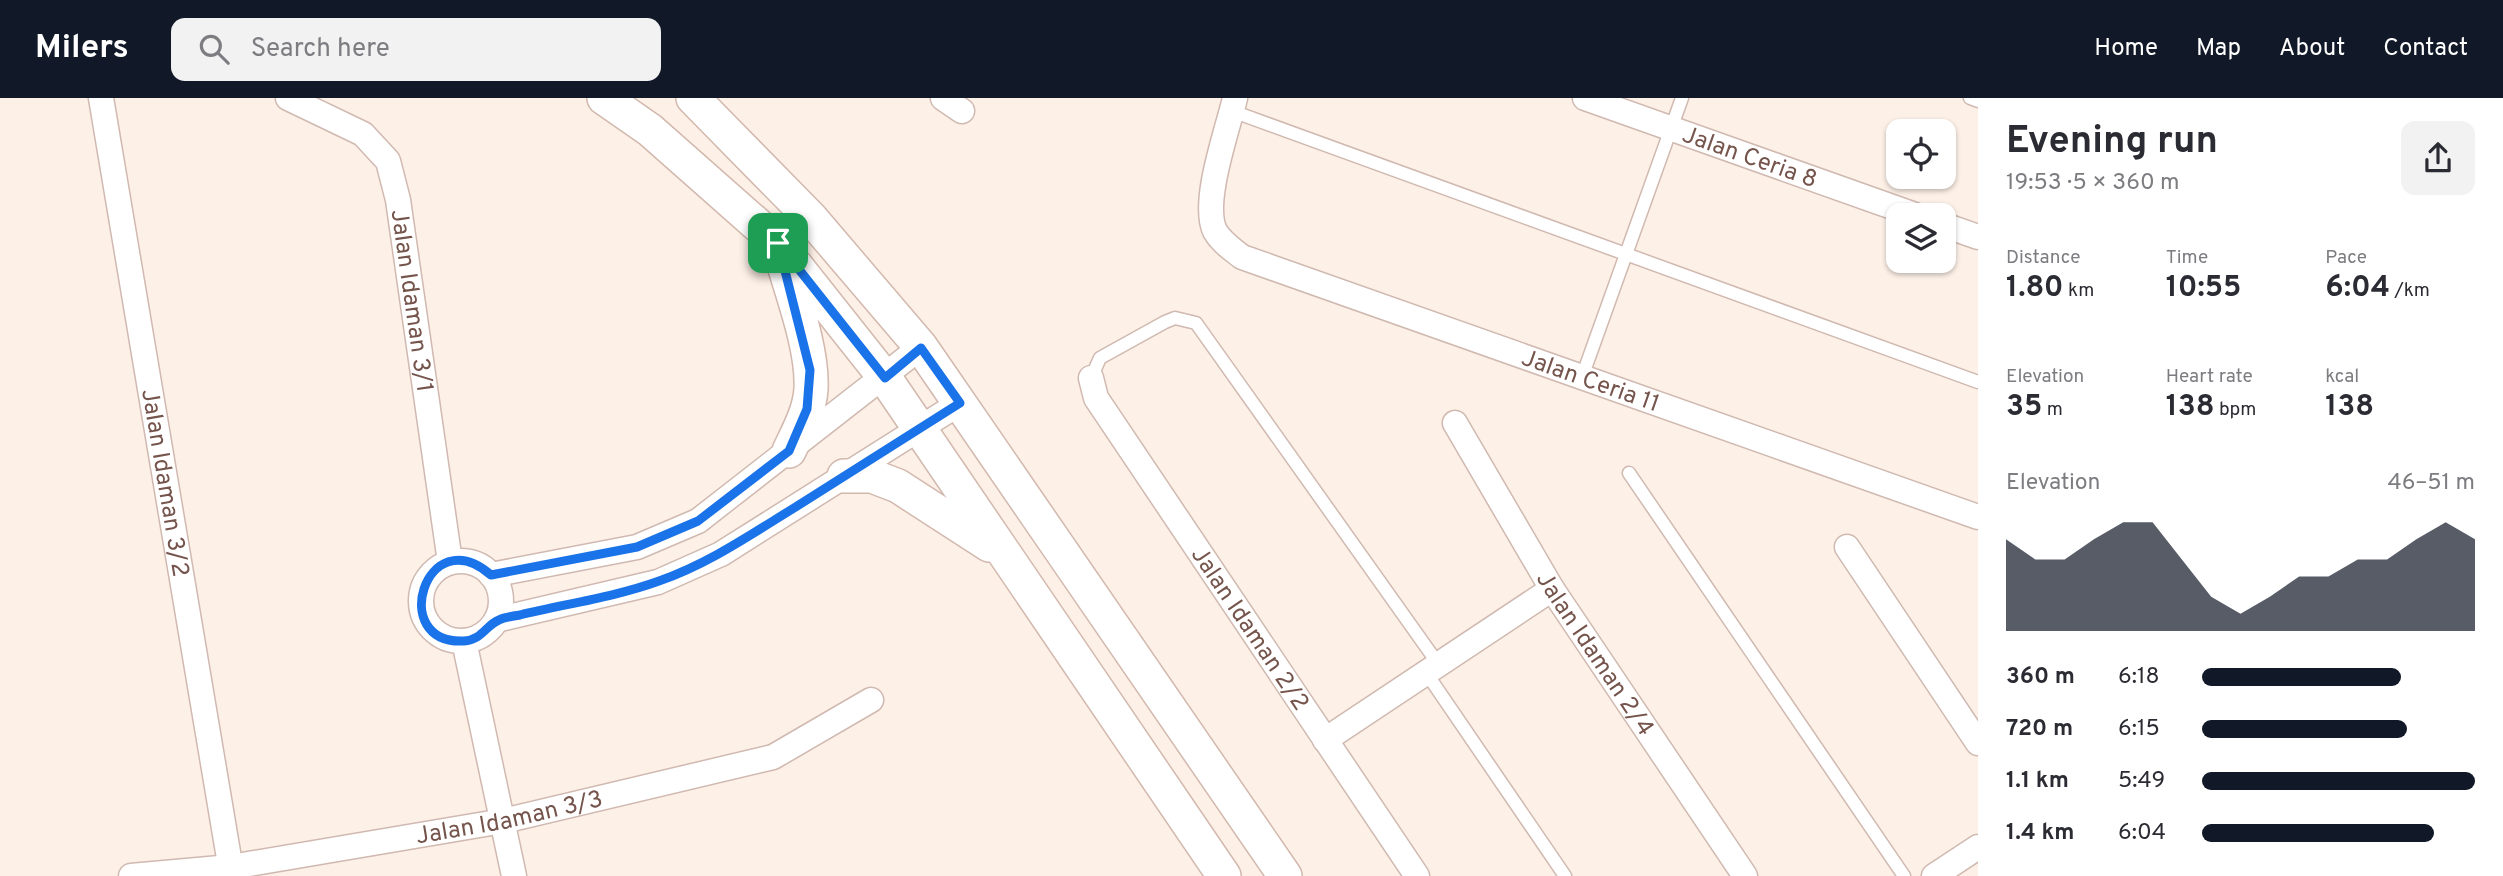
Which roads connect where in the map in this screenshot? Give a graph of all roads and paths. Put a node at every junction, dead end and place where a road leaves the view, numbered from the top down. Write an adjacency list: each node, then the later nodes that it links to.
1 (101, 98): 41 (street, Jalan Idaman 3/2)
2 (288, 98): 30 (street, Jalan Idaman 3/1)
3 (604, 98): 14 (main road)
4 (693, 98): 16 (main road)
5 (1585, 98): 10 (street, Jalan Ceria 8)
6 (1682, 98): 10 (lane)
7 (1970, 98): 8 (lane)
8 (1978, 101)
9 (1234, 104): 15 (lane); 17 (street, Jalan Ceria 11)
10 (1671, 129): 11 (street, Jalan Ceria 8); 15 (lane)
11 (1886, 205)
12 (1956, 229): 13 (street)
13 (1978, 237)
14 (778, 243): 18 (main road); 24 (main road)
15 (1626, 254): 17 (lane); 20 (lane)
16 (921, 348): 18 (street); 21 (main road)
17 (1582, 377): 27 (street, Jalan Ceria 11)
18 (885, 378): 23 (main road); 24 (street)
19 (1090, 378): 35 (lane); 37 (street, Jalan Idaman 2/2)
20 (1978, 382)
21 (960, 403): 23 (street); 45 (main road)
22 (1455, 423): 32 (street, Jalan Idaman 2/4)
23 (918, 429): 26 (street); 29 (main road)
24 (789, 451): 31 (street)
25 (1629, 473): 49 (lane)
26 (844, 477): 29 (main road); 33 (street)
27 (1978, 517)
28 (1847, 547): 38 (street)
29 (1005, 556): 44 (main road)
30 (450, 562): 31 (street); 34 (street)
31 (491, 575): 33 (street)
32 (1552, 589): 35 (street); 48 (street, Jalan Idaman 2/4)
33 (496, 620): 34 (street)
34 (464, 641): 39 (street)
35 (1433, 670): 37 (street); 47 (lane)
36 (871, 700): 39 (street, Jalan Idaman 3/3)
37 (1325, 740): 46 (street, Jalan Idaman 2/2)
38 (1978, 743)
39 (503, 821): 41 (street, Jalan Idaman 3/3); 43 (street)
40 (1978, 847): 50 (street)
41 (232, 872): 42 (street, Jalan Idaman 3/3)
42 (131, 876)
43 (513, 876)
44 (1224, 876)
45 (1285, 876)
46 (1417, 876)
47 (1565, 876)
48 (1745, 876)
49 (1903, 876)
50 (1934, 876)

